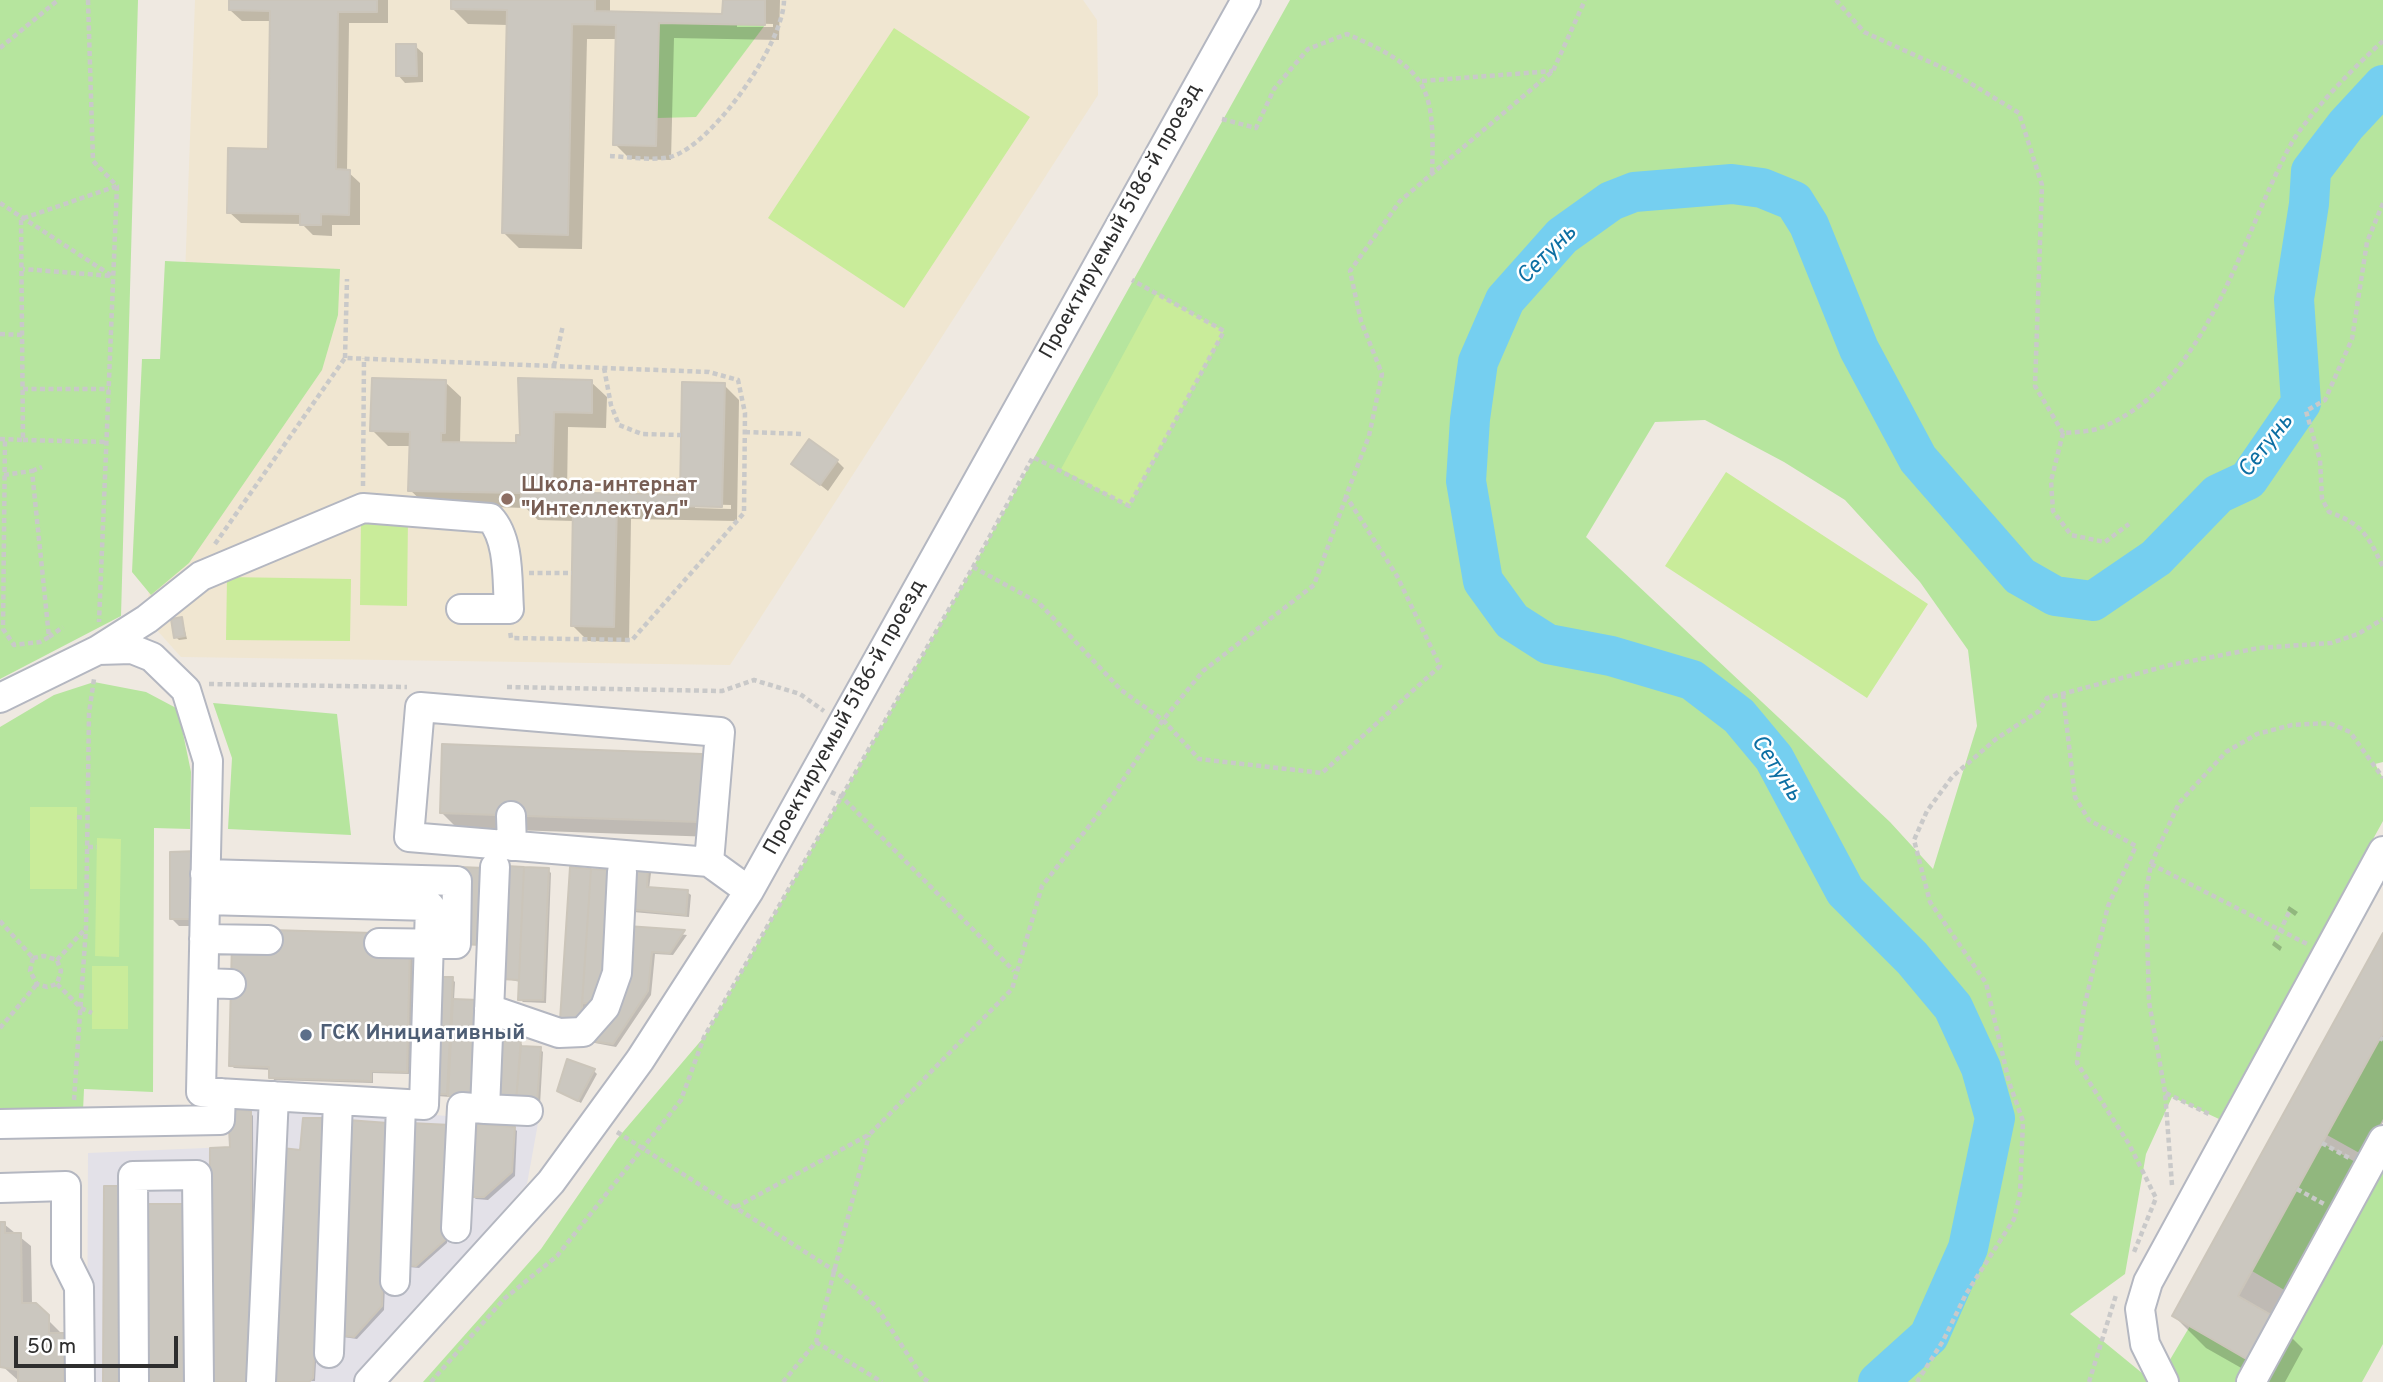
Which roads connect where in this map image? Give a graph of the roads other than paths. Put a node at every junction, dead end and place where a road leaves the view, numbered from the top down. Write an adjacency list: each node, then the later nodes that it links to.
1 (1246, 0): 11 (street, Проектируемый 5186-й проезд)
2 (461, 609): 3 (street)
3 (98, 650): 4 (street); 10 (street)
4 (0, 698)
5 (511, 816): 7 (street)
6 (2383, 851): 34 (street)
7 (503, 857): 8 (street); 8 (street); 16 (street)
8 (709, 862): 11 (street)
9 (622, 872): 16 (street)
10 (205, 887): 12 (street); 15 (street); 15 (street)
11 (749, 891): 33 (street, Проектируемый 5186-й проезд)
12 (204, 939): 13 (street); 17 (street)
13 (268, 940)
14 (379, 943): 15 (street)
15 (429, 943): 20 (street)
16 (489, 1009): 21 (street)
17 (221, 1093): 18 (street); 23 (street)
18 (274, 1096): 19 (street); 32 (street)
19 (338, 1100): 20 (street); 28 (street)
20 (413, 1104): 21 (street); 27 (street)
21 (474, 1108): 22 (street); 26 (street)
22 (528, 1111)
23 (0, 1124)
24 (2383, 1140): 35 (street)
25 (0, 1188): 29 (street)
26 (456, 1228)
27 (395, 1281)
28 (328, 1353)
29 (80, 1382)
30 (134, 1382): 31 (street)
31 (199, 1382)
32 (261, 1382)
33 (369, 1382)
34 (2164, 1382)
35 (2251, 1382)

